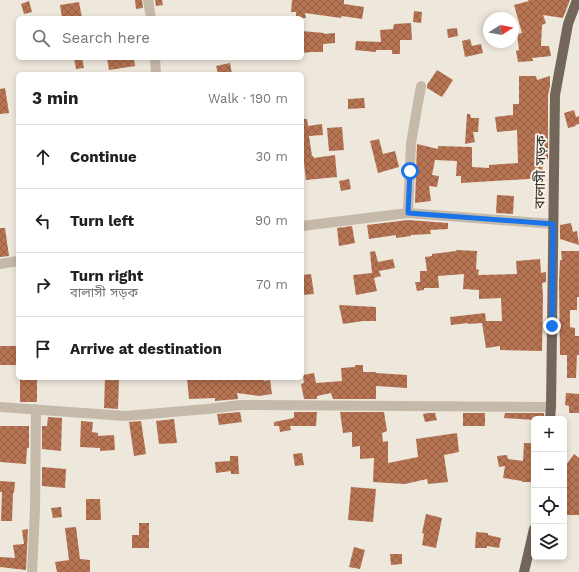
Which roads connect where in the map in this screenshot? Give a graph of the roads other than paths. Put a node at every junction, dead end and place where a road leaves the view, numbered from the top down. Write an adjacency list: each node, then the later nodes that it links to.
1 (148, 0): 3 (street)
2 (577, 0): 8 (main road, বালাসী সড়ক)
3 (151, 16)
4 (155, 60): 5 (street)
5 (156, 72)
6 (421, 86): 7 (street)
7 (408, 213): 8 (street); 9 (street)
8 (553, 224): 13 (main road, বালাসী সড়ক)
9 (304, 226)
10 (16, 261): 11 (street)
11 (0, 264)
12 (0, 407): 14 (street)
13 (551, 407): 14 (street); 15 (main road, বালাসী সড়ক)
14 (36, 409): 17 (street)
15 (550, 416)
16 (531, 542): 18 (main road)
17 (32, 572)
18 (524, 572)

